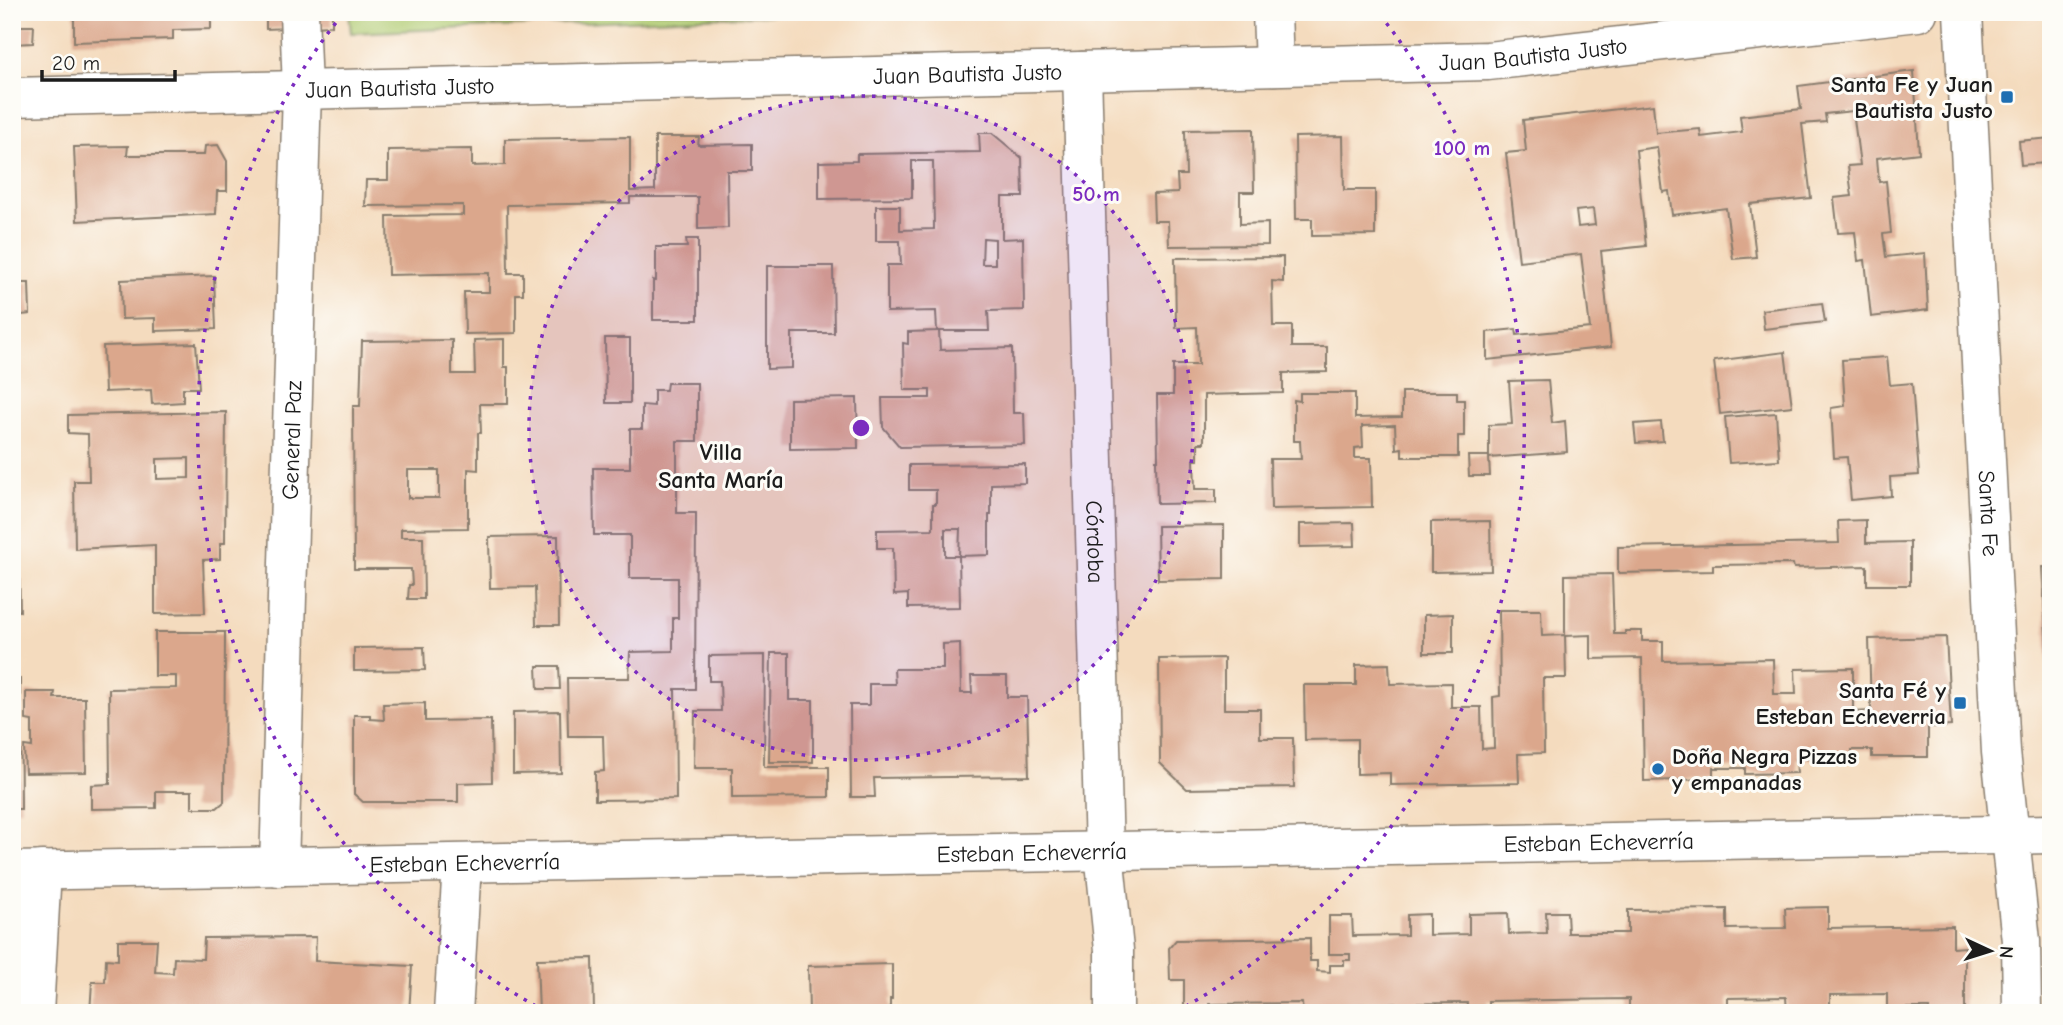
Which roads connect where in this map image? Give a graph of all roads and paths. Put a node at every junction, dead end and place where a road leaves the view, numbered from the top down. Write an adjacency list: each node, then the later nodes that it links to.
1 (299, 12): 7 (street, General Paz)
2 (1272, 12): 5 (street)
3 (1918, 12): 5 (street, Juan Bautista Justo)
4 (1964, 12): 9 (street, Santa Fe)
5 (1273, 66): 6 (street, Juan Bautista Justo)
6 (1082, 71): 7 (street, Juan Bautista Justo); 11 (street, Córdoba)
7 (302, 90): 8 (street, Juan Bautista Justo); 13 (street, General Paz)
8 (12, 97)
9 (2011, 834): 10 (street, Esteban Echeverría); 11 (street, Esteban Echeverría); 18 (street, Santa Fe)
10 (2051, 834)
11 (1104, 852): 12 (street, Esteban Echeverría); 17 (street, Córdoba)
12 (462, 864): 13 (street, Esteban Echeverría); 16 (street)
13 (279, 867): 14 (street, Esteban Echeverría)
14 (27, 870): 15 (street)
15 (34, 1013)
16 (453, 1013)
17 (1114, 1013)
18 (2022, 1013)

